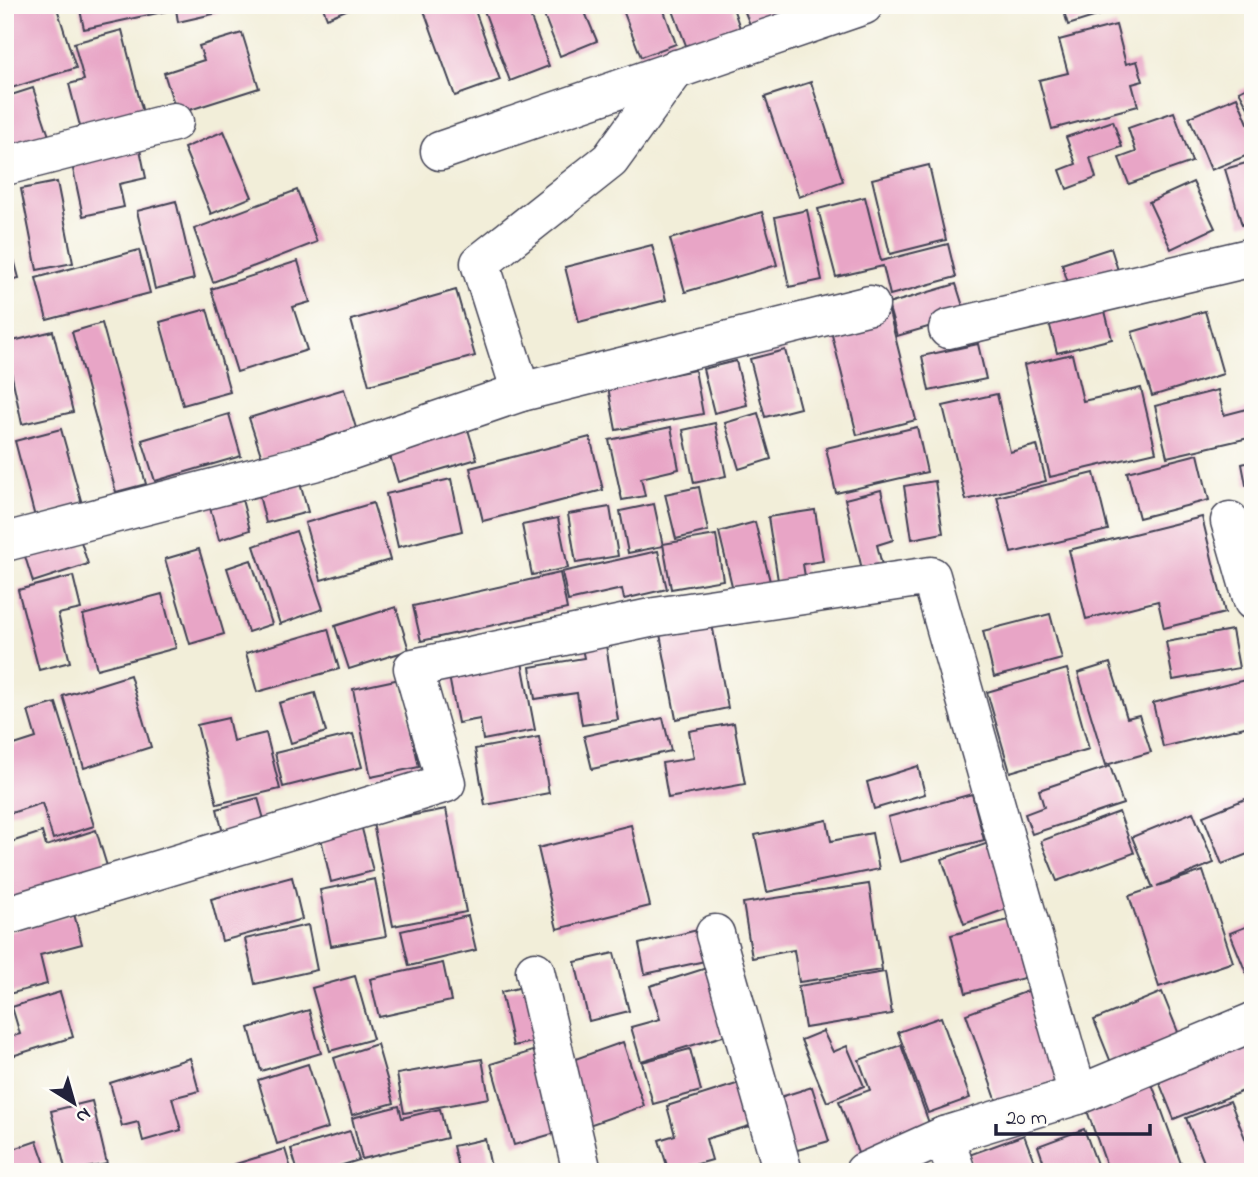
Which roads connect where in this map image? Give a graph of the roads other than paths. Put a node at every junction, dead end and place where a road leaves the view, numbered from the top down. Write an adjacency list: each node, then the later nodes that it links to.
1 (864, 5): 2 (street)
2 (676, 69): 4 (street); 9 (street)
3 (174, 122): 5 (street)
4 (440, 151)
5 (5, 166)
6 (1253, 257): 8 (street)
7 (870, 305): 9 (street)
8 (948, 328)
9 (521, 392): 11 (street)
10 (1230, 520): 12 (street)
11 (5, 542)
12 (1253, 601)
13 (5, 916): 17 (street)
14 (715, 934): 20 (street)
15 (535, 971): 19 (street)
16 (1253, 1022): 17 (street)
17 (1078, 1095): 18 (street)
18 (944, 1136): 21 (street); 22 (street)
19 (582, 1172)
20 (783, 1172)
21 (864, 1172)
22 (956, 1172)

